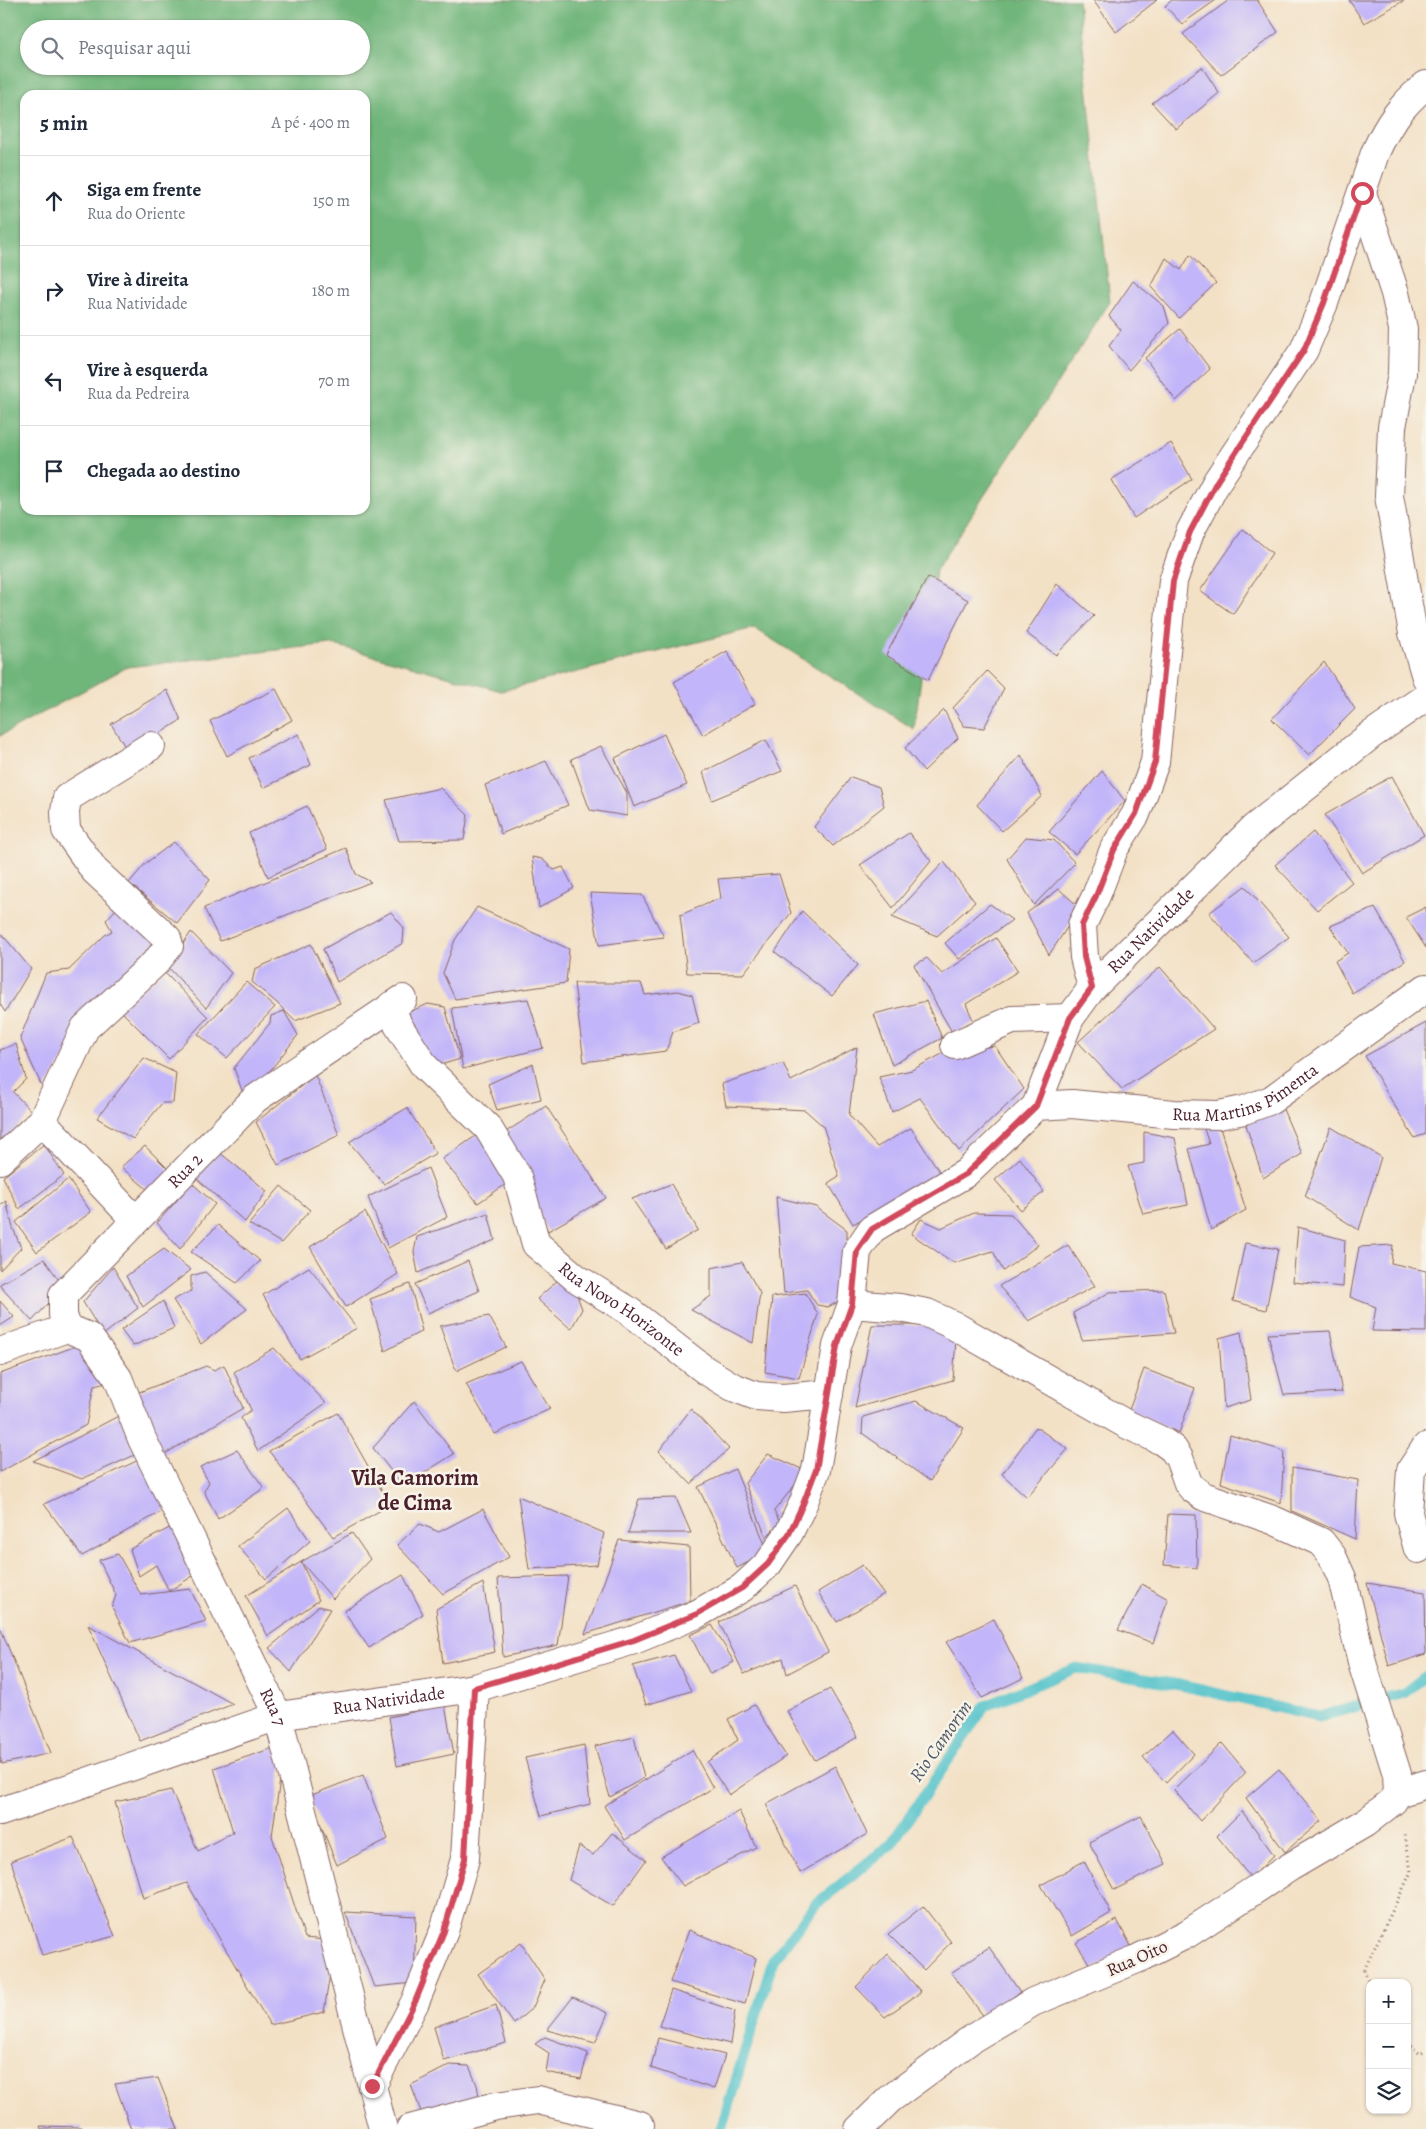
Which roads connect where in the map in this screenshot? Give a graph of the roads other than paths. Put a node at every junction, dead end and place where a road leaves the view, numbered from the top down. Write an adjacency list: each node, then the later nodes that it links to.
1 (1426, 85): 2 (street)
2 (1362, 193): 3 (street); 6 (street)
3 (1426, 676)
4 (1426, 697): 6 (street, Rua Natividade)
5 (151, 746): 12 (street)
6 (1092, 988): 9 (street, Rua Natividade)
7 (1426, 988): 11 (street, Rua Martins Pimenta)
8 (397, 1003): 14 (street, Rua 2); 18 (street, Rua Novo Horizonte)
9 (1070, 1018): 10 (street); 11 (street, Rua Natividade)
10 (955, 1045)
11 (1036, 1106): 15 (street, Rua Natividade)
12 (42, 1122): 13 (street); 14 (street)
13 (0, 1160)
14 (135, 1220): 16 (street, Rua 2)
15 (852, 1304): 18 (street, Rua Natividade); 23 (street)
16 (67, 1328): 17 (street); 22 (street, Rua 7)
17 (0, 1352)
18 (829, 1394): 21 (street, Rua Natividade)
19 (1426, 1447): 20 (street)
20 (1418, 1549)
21 (474, 1688): 22 (street, Rua Natividade); 26 (street)
22 (278, 1716): 25 (street, Rua Natividade); 26 (street, Rua 7)
23 (1397, 1784): 24 (street); 30 (street, Rua Oito)
24 (1426, 1784)
25 (0, 1812)
26 (372, 2086): 28 (street, Rua 7)
27 (640, 2125): 29 (street)
28 (383, 2129)
29 (410, 2129)
30 (858, 2129)

